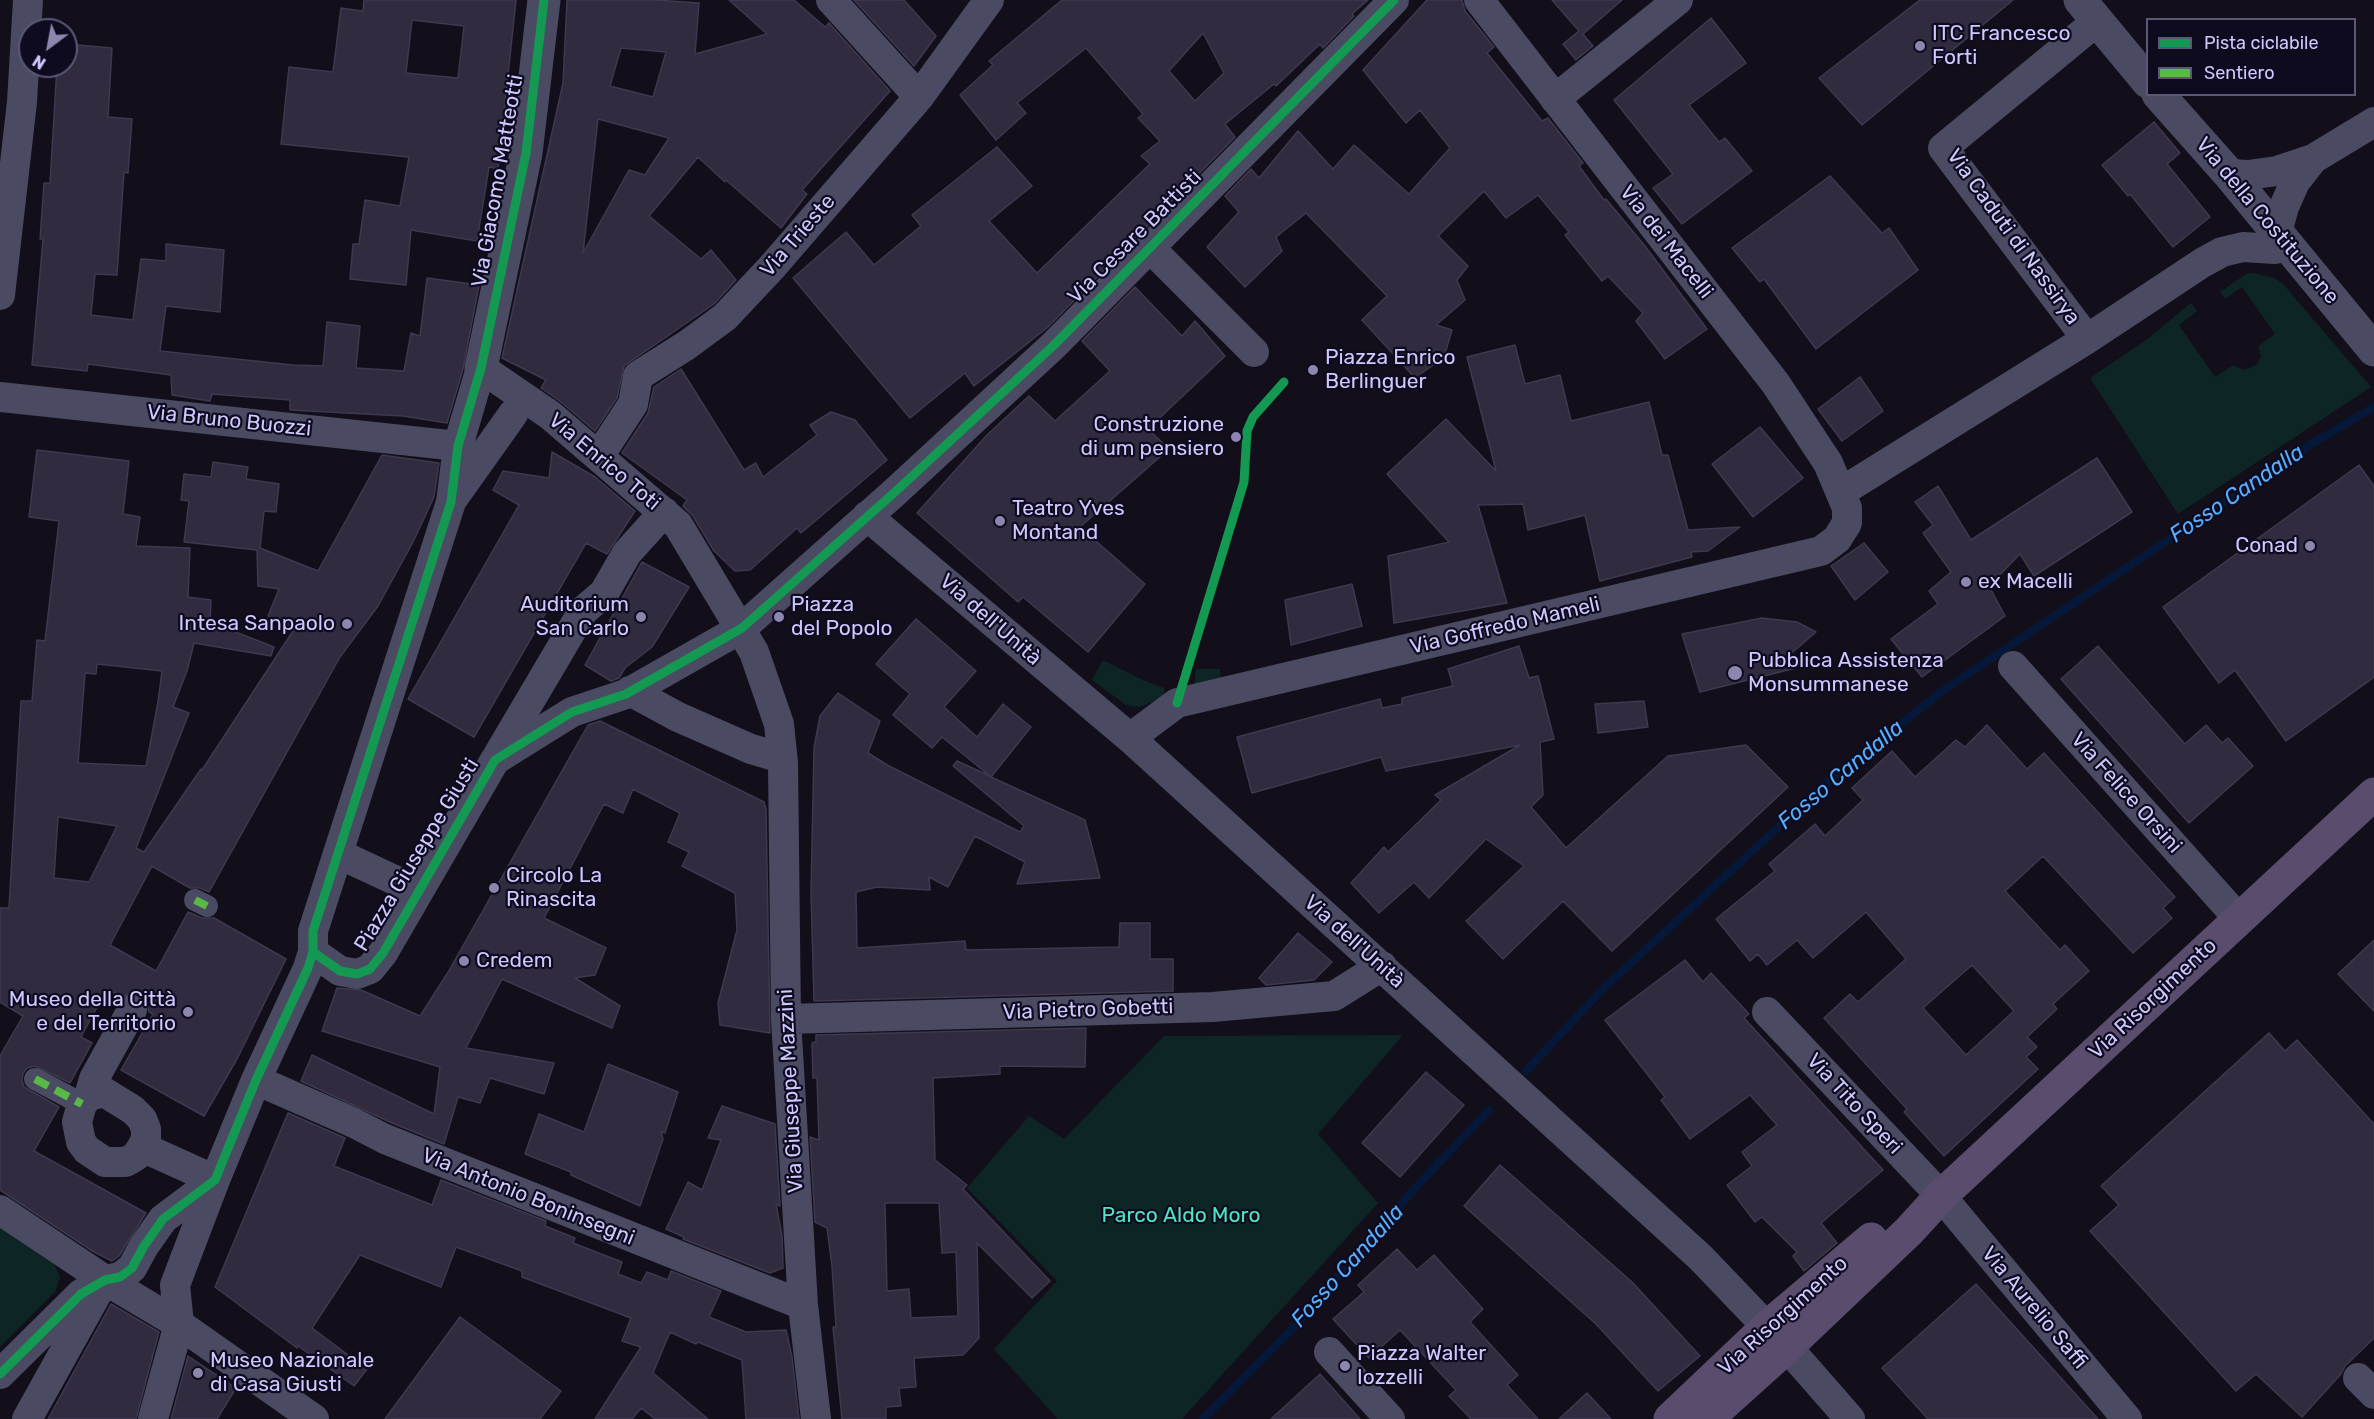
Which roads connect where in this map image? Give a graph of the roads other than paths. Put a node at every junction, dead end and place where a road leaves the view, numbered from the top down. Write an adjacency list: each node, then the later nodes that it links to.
1 (28, 0): 14 (street)
2 (544, 0): 24 (street, Via Giacomo Matteotti)
3 (831, 0): 12 (street)
4 (1394, 0): 19 (street, Via Cesare Battisti)
5 (1479, 0): 13 (street, Via dei Macelli)
6 (1678, 0): 13 (street)
7 (981, 4): 12 (street, Via Trieste)
8 (2088, 11): 9 (street); 21 (street, Via Caduti di Nassirya)
9 (2146, 80)
10 (2157, 96): 18 (street)
11 (2159, 96): 17 (street, Via della Costituzione)
12 (919, 97): 29 (street, Via Trieste)
13 (1555, 99): 30 (street, Via dei Macelli)
14 (11, 100): 20 (street)
15 (2374, 122): 16 (street)
16 (2313, 159): 17 (street); 18 (street)
17 (2229, 174): 18 (street, Via della Costituzione)
18 (2276, 240): 21 (street); 22 (street, Via della Costituzione)
19 (1150, 248): 23 (street); 33 (street, Via Cesare Battisti)
20 (0, 295)
21 (2087, 339): 30 (street, Via Caduti di Nassirya)
22 (2374, 350)
23 (1254, 352)
24 (481, 368): 27 (street, Via Enrico Toti); 28 (street)
25 (0, 397): 28 (street, Via Bruno Buozzi)
26 (513, 414): 27 (street); 28 (street); 31 (street)
27 (550, 415): 29 (street, Via Enrico Toti)
28 (458, 446): 31 (street)
29 (599, 456): 32 (street, Via Enrico Toti)
30 (1841, 492): 37 (street, Via Goffredo Mameli)
31 (451, 501): 41 (street)
32 (664, 512): 34 (street, Via Enrico Toti); 38 (street)
33 (867, 516): 34 (street, Piazza Giuseppe Giusti); 37 (street, Via dell'Unità)
34 (742, 628): 36 (street, Piazza Giuseppe Giusti); 39 (street, Via Giuseppe Mazzini)
35 (2013, 666): 43 (street, Via Felice Orsini)
36 (630, 691): 38 (street, Piazza Giuseppe Giusti); 39 (street)
37 (1130, 738): 45 (street, Via dell'Unità)
38 (495, 760): 42 (street, Piazza Giuseppe Giusti)
39 (782, 760): 48 (street, Via Giuseppe Mazzini)
40 (2374, 794): 43 (main road, Via Risorgimento)
41 (339, 854): 42 (street, Piazza Giuseppe Giusti); 44 (street)
42 (418, 891): 44 (street, Piazza Giuseppe Giusti)
43 (2239, 919): 54 (main road, Via Risorgimento)
44 (310, 960): 50 (street)
45 (1382, 966): 48 (street, Via Pietro Gobetti); 59 (street, Via dell'Unità)
46 (132, 1010): 51 (street)
47 (1767, 1012): 54 (street, Via Tito Speri)
48 (786, 1019): 57 (street, Via Giuseppe Mazzini)
49 (35, 1079): 51 (street)
50 (256, 1080): 53 (street); 57 (street, Via Antonio Boninsegni)
51 (86, 1100): 52 (street); 52 (street)
52 (142, 1147): 53 (street)
53 (215, 1180): 56 (street); 58 (street)
54 (1937, 1200): 59 (main road, Via Risorgimento); 59 (main road, Via Risorgimento); 71 (street, Via Aurelio Saffi)
55 (0, 1210): 56 (street)
56 (105, 1280): 58 (street); 61 (street); 63 (street)
57 (803, 1305): 66 (street, Via Giuseppe Mazzini)
58 (179, 1324): 64 (street); 65 (street)
59 (1777, 1337): 67 (main road, Via Risorgimento); 68 (main road, Via Risorgimento); 69 (main road, Via Risorgimento); 70 (street, Via dell'Unità)
60 (1329, 1352): 62 (street)
61 (0, 1374)
62 (1383, 1417)
63 (27, 1419)
64 (153, 1419)
65 (314, 1419)
66 (816, 1419)
67 (1670, 1419)
68 (1690, 1419)
69 (1707, 1419)
70 (1850, 1419)
71 (2127, 1419)

